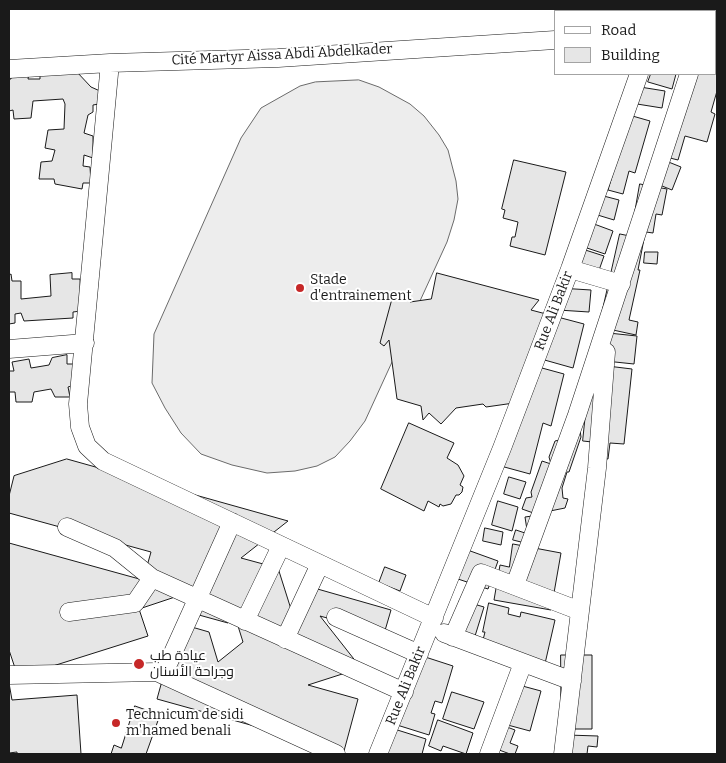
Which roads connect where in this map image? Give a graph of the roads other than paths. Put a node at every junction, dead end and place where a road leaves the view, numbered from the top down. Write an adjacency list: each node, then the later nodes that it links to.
1 (554, 40): 2 (street, Cité Martyr Aissa Abdi Abdelkader)
2 (110, 63): 3 (street, Cité Martyr Aissa Abdi Abdelkader); 9 (street)
3 (9, 69)
4 (640, 75): 6 (street, Rue Ali Bakir)
5 (689, 75): 7 (street)
6 (570, 269): 7 (street); 24 (street, Rue Ali Bakir)
7 (621, 284): 8 (street)
8 (608, 322): 11 (street); 12 (street)
9 (85, 343): 10 (street); 13 (street)
10 (9, 349)
11 (577, 415): 12 (street); 18 (street)
12 (599, 422): 20 (street)
13 (232, 522): 15 (street); 19 (street)
14 (67, 527): 17 (street)
15 (281, 546): 16 (street); 23 (street)
16 (320, 564): 24 (street); 26 (street)
17 (152, 578): 19 (street); 21 (street)
18 (515, 585): 20 (street); 25 (street)
19 (198, 600): 23 (street); 30 (street)
20 (580, 611): 31 (street)
21 (69, 612)
22 (336, 617): 27 (street)
23 (245, 621): 26 (street)
24 (432, 622): 25 (street); 27 (street, Rue Ali Bakir)
25 (453, 637): 28 (street)
26 (284, 639): 32 (street)
27 (419, 654): 32 (street, Rue Ali Bakir)
28 (523, 663): 31 (street); 35 (street)
29 (9, 675): 30 (street)
30 (163, 675): 33 (street)
31 (572, 681): 36 (street)
32 (404, 692): 34 (street, Rue Ali Bakir)
33 (336, 754)
34 (378, 754)
35 (489, 754)
36 (563, 754)

